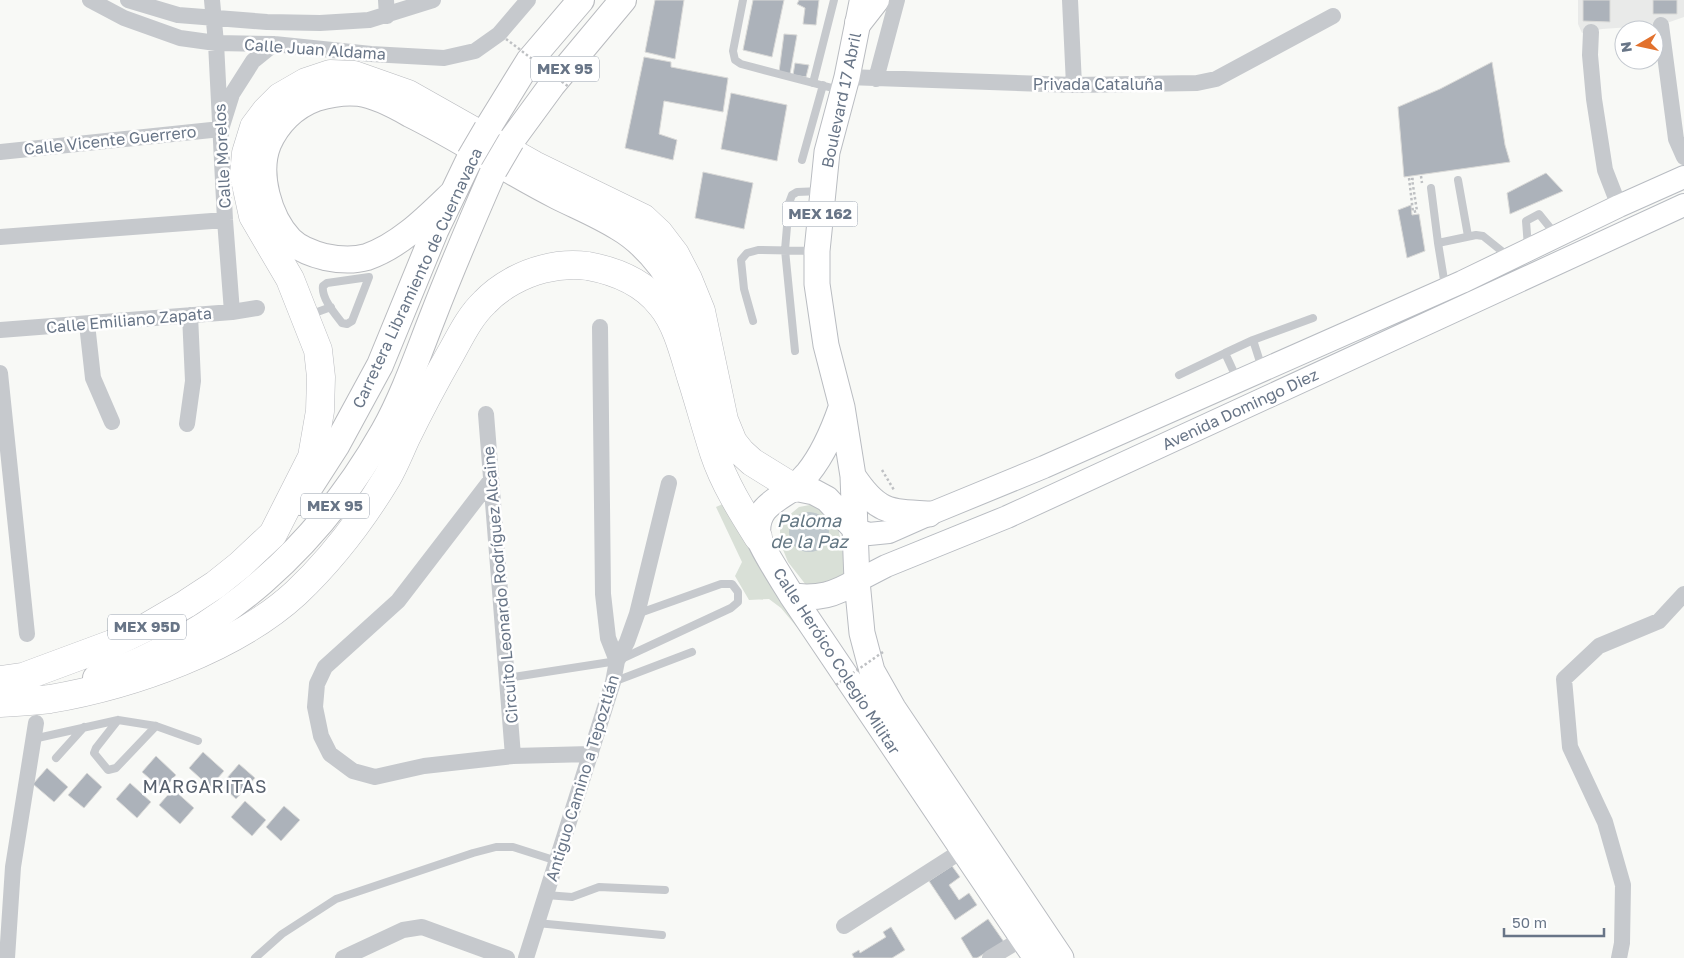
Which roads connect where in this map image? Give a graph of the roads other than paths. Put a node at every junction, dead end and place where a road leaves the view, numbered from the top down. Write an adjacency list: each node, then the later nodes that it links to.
1 (90, 0): 20 (street, Calle Juan Aldama)
2 (128, 0): 16 (street)
3 (212, 0): 16 (street, Calle Morelos)
4 (432, 0): 13 (street)
5 (528, 0): 22 (street, Calle Juan Aldama)
6 (581, 0): 36 (highway, Carretera Libramiento de Cuernavaca / MEX 95, bridge)
7 (624, 0): 91 (highway, Carretera Libramiento de Cuernavaca / MEX 95, bridge)
8 (743, 0): 24 (lane)
9 (834, 0): 24 (lane)
10 (876, 0): 14 (highway)
11 (898, 0): 23 (street)
12 (1070, 0): 26 (street)
13 (386, 8): 17 (street)
14 (860, 12): 25 (main road, Boulevard 17 Abril / MEX 162)
15 (1333, 16): 26 (street, Privada Cataluña)
16 (213, 18): 17 (street); 20 (street, Calle Morelos)
17 (320, 23): 22 (street)
18 (1591, 32): 37 (street)
19 (1664, 39): 27 (street)
20 (216, 44): 21 (street, Calle Juan Aldama); 28 (street, Calle Morelos)
21 (274, 44): 22 (street, Calle Juan Aldama); 28 (street)
22 (317, 49)
23 (876, 79): 25 (street, Privada Cataluña); 26 (street, Privada Cataluña)
24 (813, 83): 25 (lane)
25 (838, 84): 31 (lane); 35 (main road, Boulevard 17 Abril / MEX 162)
26 (1074, 85)
27 (1678, 103): 30 (street)
28 (221, 129): 29 (street, Calle Vicente Guerrero); 39 (street, Calle Morelos)
29 (0, 152)
30 (1684, 157)
31 (802, 160)
32 (1684, 177): 37 (main road, Avenida Domingo Diez)
33 (1458, 180): 40 (lane)
34 (1431, 188): 42 (lane)
35 (823, 191): 43 (lane); 44 (main road, Boulevard 17 Abril / MEX 162)
36 (453, 193): 46 (highway); 79 (highway, Carretera Libramiento de Cuernavaca / MEX 95)
37 (1619, 206): 45 (main road, Avenida Domingo Diez)
38 (1681, 208): 77 (main road, Avenida Domingo Diez)
39 (225, 220): 41 (street); 50 (street, Calle Morelos)
40 (1468, 236): 42 (lane); 45 (lane)
41 (0, 237)
42 (1438, 243): 47 (lane)
43 (785, 250): 44 (lane); 54 (lane); 59 (lane)
44 (816, 251): 66 (main road, Boulevard 17 Abril / MEX 162)
45 (1520, 254): 47 (main road, Avenida Domingo Diez)
46 (368, 266): 48 (lane); 48 (lane); 65 (highway)
47 (1446, 289): 61 (main road, Avenida Domingo Diez)
48 (331, 307): 52 (lane)
49 (257, 308): 50 (street, Calle Emiliano Zapata)
50 (232, 312): 51 (street, Calle Emiliano Zapata)
51 (190, 315): 55 (street, Calle Emiliano Zapata); 69 (street)
52 (305, 316): 73 (highway); 79 (highway)
53 (1313, 318): 58 (lane)
54 (753, 321)
55 (87, 324): 57 (street, Calle Emiliano Zapata); 68 (street)
56 (600, 327): 87 (street, Antiguo Camino a Tepoztlán)
57 (0, 330)
58 (1253, 340): 60 (lane); 61 (lane)
59 (795, 351)
60 (1225, 353): 63 (lane); 64 (lane)
61 (1263, 370): 64 (main road, Avenida Domingo Diez)
62 (0, 373): 75 (street)
63 (1179, 375)
64 (1238, 381): 74 (main road, Avenida Domingo Diez)
65 (693, 383): 80 (highway); 91 (highway)
66 (842, 406): 70 (main road, Boulevard 17 Abril / MEX 162); 73 (main road)
67 (486, 414): 71 (street, Circuito Leonardo Rodríguez Alcaine)
68 (112, 422)
69 (187, 424)
70 (854, 476): 76 (main road); 78 (main road, Boulevard 17 Abril / MEX 162)
71 (491, 480): 88 (street, Circuito Leonardo Rodríguez Alcaine); 97 (street)
72 (669, 483): 84 (street)
73 (794, 488): 78 (main road); 80 (main road)
74 (995, 488): 76 (main road, Avenida Domingo Diez); 77 (main road)
75 (7, 507): 85 (street)
76 (929, 514): 78 (main road, Avenida Domingo Diez)
77 (1007, 517): 81 (main road, Avenida Domingo Diez)
78 (855, 529): 81 (main road, Calle Heróico Colegio Militar)
79 (274, 534): 89 (highway, MEX 95D)
80 (758, 538): 83 (main road, Calle Heróico Colegio Militar)
81 (857, 581): 83 (main road, Avenida Domingo Diez); 113 (main road, Calle Heróico Colegio Militar)
82 (1684, 594): 114 (street)
83 (792, 596): 99 (main road, Calle Heróico Colegio Militar)
84 (637, 614): 87 (street); 87 (lane)
85 (27, 634)
86 (692, 652): 90 (lane)
87 (617, 661): 88 (lane); 90 (street, Antiguo Camino a Tepoztlán)
88 (508, 678): 97 (street, Circuito Leonardo Rodríguez Alcaine)
89 (0, 680)
90 (613, 682): 96 (street, Antiguo Camino a Tepoztlán)
91 (24, 717): 94 (lane); 107 (street)
92 (118, 720): 93 (lane); 93 (lane); 94 (lane)
93 (156, 726): 95 (lane)
94 (84, 727): 98 (lane)
95 (198, 741)
96 (591, 754): 97 (street); 100 (street, Antiguo Camino a Tepoztlán)
97 (513, 756)
98 (56, 758)
99 (963, 850): 104 (street); 106 (main road, Calle Heróico Colegio Militar)
100 (557, 861): 102 (street, Antiguo Camino a Tepoztlán); 108 (lane)
101 (665, 890): 102 (lane)
102 (546, 895): 103 (street, Antiguo Camino a Tepoztlán)
103 (537, 923): 105 (lane); 111 (street, Antiguo Camino a Tepoztlán)
104 (844, 926)
105 (662, 934)
106 (1029, 948): 112 (street)
107 (8, 958)
108 (255, 958)
109 (343, 958): 110 (street)
110 (507, 958)
111 (526, 958)
112 (990, 958)
113 (1061, 958)
114 (1619, 958)

